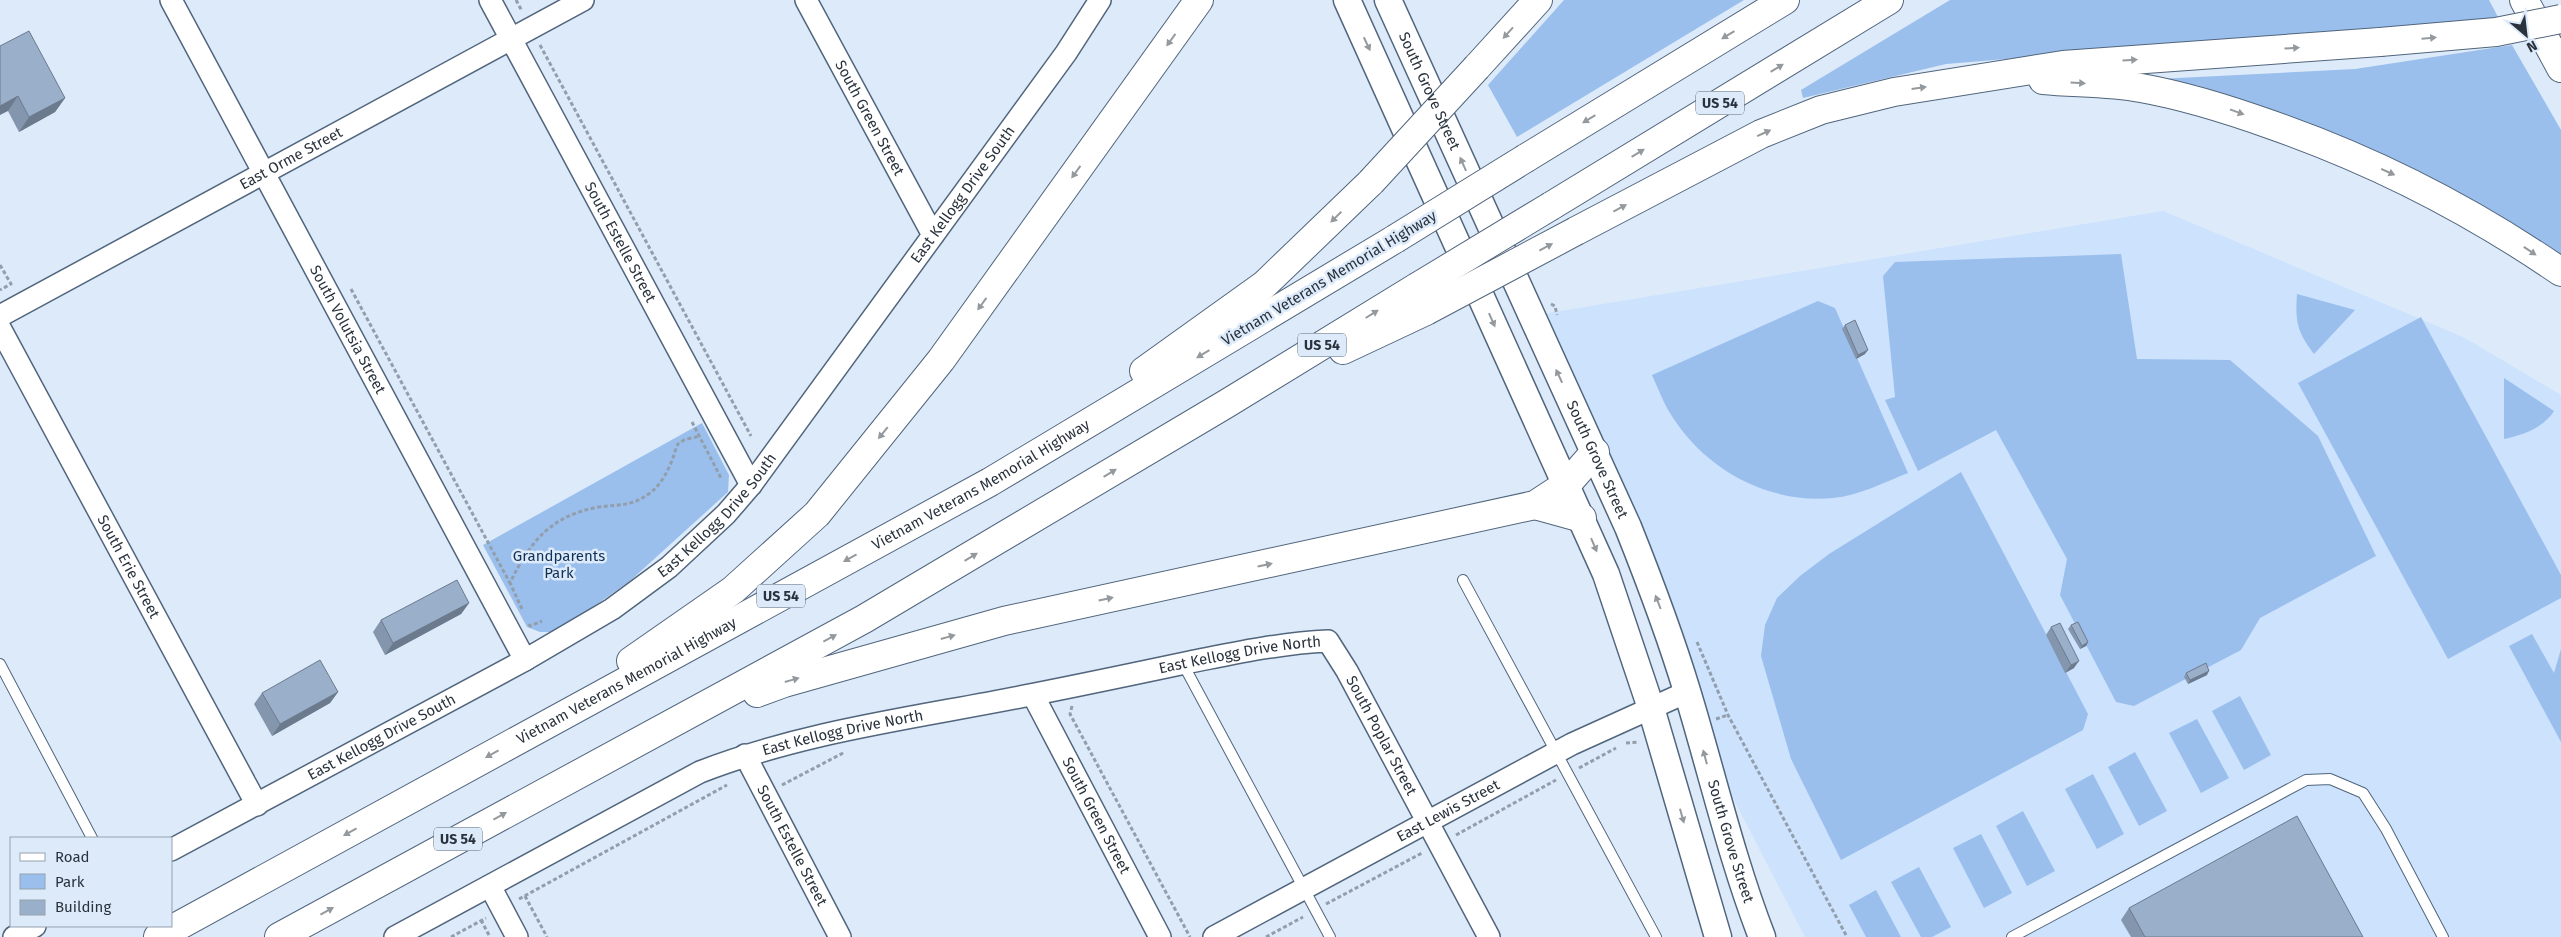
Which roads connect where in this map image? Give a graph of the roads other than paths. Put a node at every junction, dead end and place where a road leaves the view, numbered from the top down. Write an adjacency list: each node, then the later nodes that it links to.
1 (171, 0): 17 (street, South Volutsia Street)
2 (490, 0): 14 (street, South Estelle Street)
3 (583, 0): 14 (street, East Orme Street)
4 (806, 0): 18 (street, South Green Street)
5 (1100, 0): 18 (street, East Kellogg Drive South)
6 (1199, 0): 37 (highway, one-way to 37)
7 (1347, 0): 26 (street, one-way to 26)
8 (1388, 0): 23 (street, South Grove Street, one-way to 8)
9 (1538, 0): 24 (highway, one-way to 24, bridge)
10 (1785, 0): 24 (highway, Vietnam Veterans Memorial Highway / US 54, one-way to 24, bridge)
11 (1889, 0): 20 (highway, US 54, one-way to 11, bridge)
12 (2524, 0): 15 (highway)
13 (2561, 19): 16 (highway, one-way to 13, bridge)
14 (511, 39): 17 (street, East Orme Street); 25 (street, South Estelle Street)
15 (2561, 68)
16 (1994, 77): 19 (highway, one-way to 19); 20 (highway, one-way to 16, bridge)
17 (264, 174): 21 (street, East Orme Street); 31 (street, South Volutsia Street)
18 (933, 235): 25 (street, East Kellogg Drive South)
19 (2561, 272)
20 (1422, 299): 38 (highway, US 54, one-way to 20)
21 (0, 316)
22 (0, 328): 41 (street, South Erie Street)
23 (1595, 452): 26 (highway); 34 (street, South Grove Street, one-way to 23)
24 (990, 482): 37 (highway, Vietnam Veterans Memorial Highway / US 54, one-way to 37)
25 (751, 484): 31 (street, East Kellogg Drive South)
26 (1567, 484): 27 (highway); 28 (street)
27 (1535, 505): 28 (highway); 38 (highway, one-way to 27)
28 (1582, 518): 36 (street, one-way to 36)
29 (1463, 580): 39 (lane)
30 (1328, 642): 33 (street, East Kellogg Drive North); 42 (street, South Poplar Street)
31 (524, 660): 41 (street, East Kellogg Drive South)
32 (0, 664): 43 (lane)
33 (1183, 664): 35 (street, East Kellogg Drive North); 46 (lane)
34 (1687, 692): 36 (street, East Lewis Street); 60 (street, South Grove Street, one-way to 34)
35 (1036, 701): 40 (street, East Kellogg Drive North); 54 (street, South Green Street)
36 (1651, 708): 39 (street, East Lewis Street); 59 (street, one-way to 59)
37 (539, 728): 50 (highway, Vietnam Veterans Memorial Highway / US 54, one-way to 50)
38 (633, 744): 48 (highway, US 54, one-way to 38)
39 (1555, 753): 42 (street, East Lewis Street); 58 (lane)
40 (745, 755): 45 (street, East Kellogg Drive North); 53 (street, South Estelle Street)
41 (257, 805): 44 (street, East Kellogg Drive South)
42 (1418, 826): 46 (street, East Lewis Street); 57 (street, South Poplar Street)
43 (91, 837)
44 (172, 849)
45 (490, 886): 51 (street, East Kellogg Drive North); 52 (street)
46 (1304, 888): 55 (street, East Lewis Street); 56 (lane)
47 (33, 927): 49 (street)
48 (281, 936)
49 (14, 937)
50 (158, 937)
51 (395, 937)
52 (517, 937)
53 (840, 937)
54 (1160, 937)
55 (1214, 937)
56 (1330, 937)
57 (1488, 937)
58 (1656, 937)
59 (1718, 937)
60 (1762, 937)
61 (2012, 937): 62 (lane)
62 (2443, 937)

